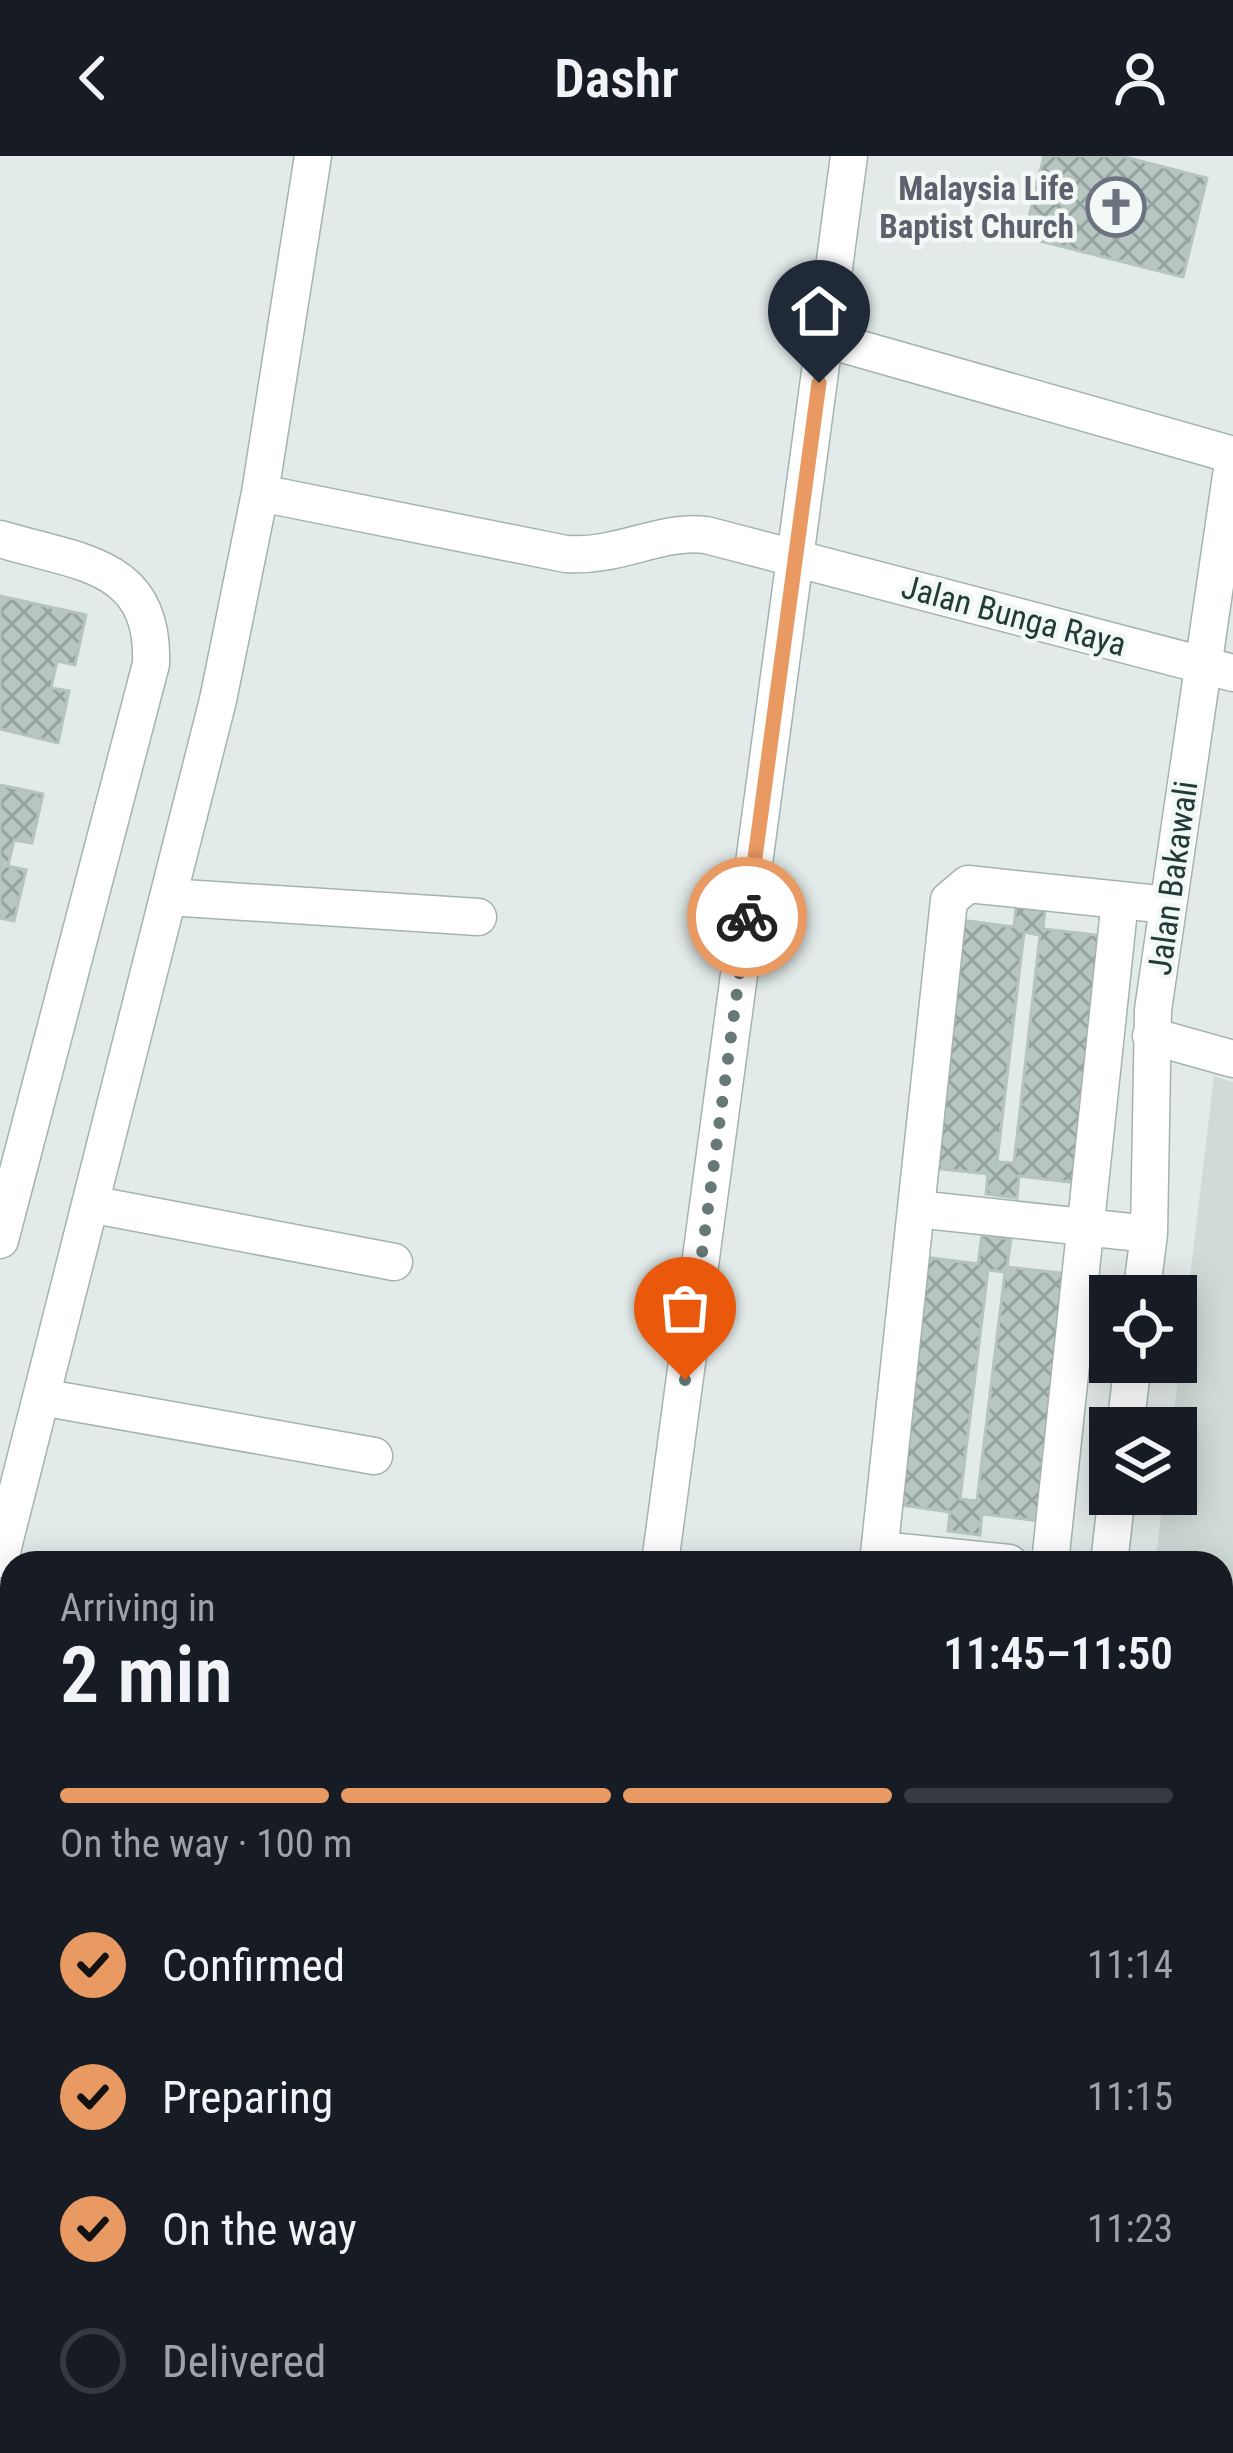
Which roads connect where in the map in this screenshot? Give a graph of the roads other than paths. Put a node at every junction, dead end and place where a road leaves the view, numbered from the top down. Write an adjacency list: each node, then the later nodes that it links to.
1 (313, 156): 5 (street)
2 (849, 156): 3 (street)
3 (825, 339): 4 (street); 7 (street)
4 (1233, 458): 8 (street, Jalan Bakawali)
5 (260, 494): 7 (street, Jalan Bunga Raya); 9 (street)
6 (0, 539): 19 (street)
7 (795, 557): 8 (street, Jalan Bunga Raya); 26 (street)
8 (1218, 669): 11 (street, Jalan Bakawali)
9 (168, 897): 12 (street); 15 (street)
10 (1120, 900): 11 (street); 16 (street); 17 (street)
11 (1168, 905): 13 (street, Jalan Bakawali)
12 (478, 917)
13 (1151, 1036): 14 (street); 18 (street, Jalan Bakawali)
14 (1233, 1059)
15 (90, 1204): 20 (street); 22 (street)
16 (916, 1209): 17 (street); 27 (street)
17 (1085, 1227): 18 (street); 28 (street)
18 (1149, 1234): 21 (street, Jalan Bakawali)
19 (0, 1240)
20 (394, 1262)
21 (1144, 1275)
22 (41, 1397): 23 (street); 25 (street)
23 (374, 1456)
24 (1115, 1515): 29 (street)
25 (2, 1551)
26 (662, 1551)
27 (880, 1551)
28 (1051, 1551)
29 (1110, 1551)

